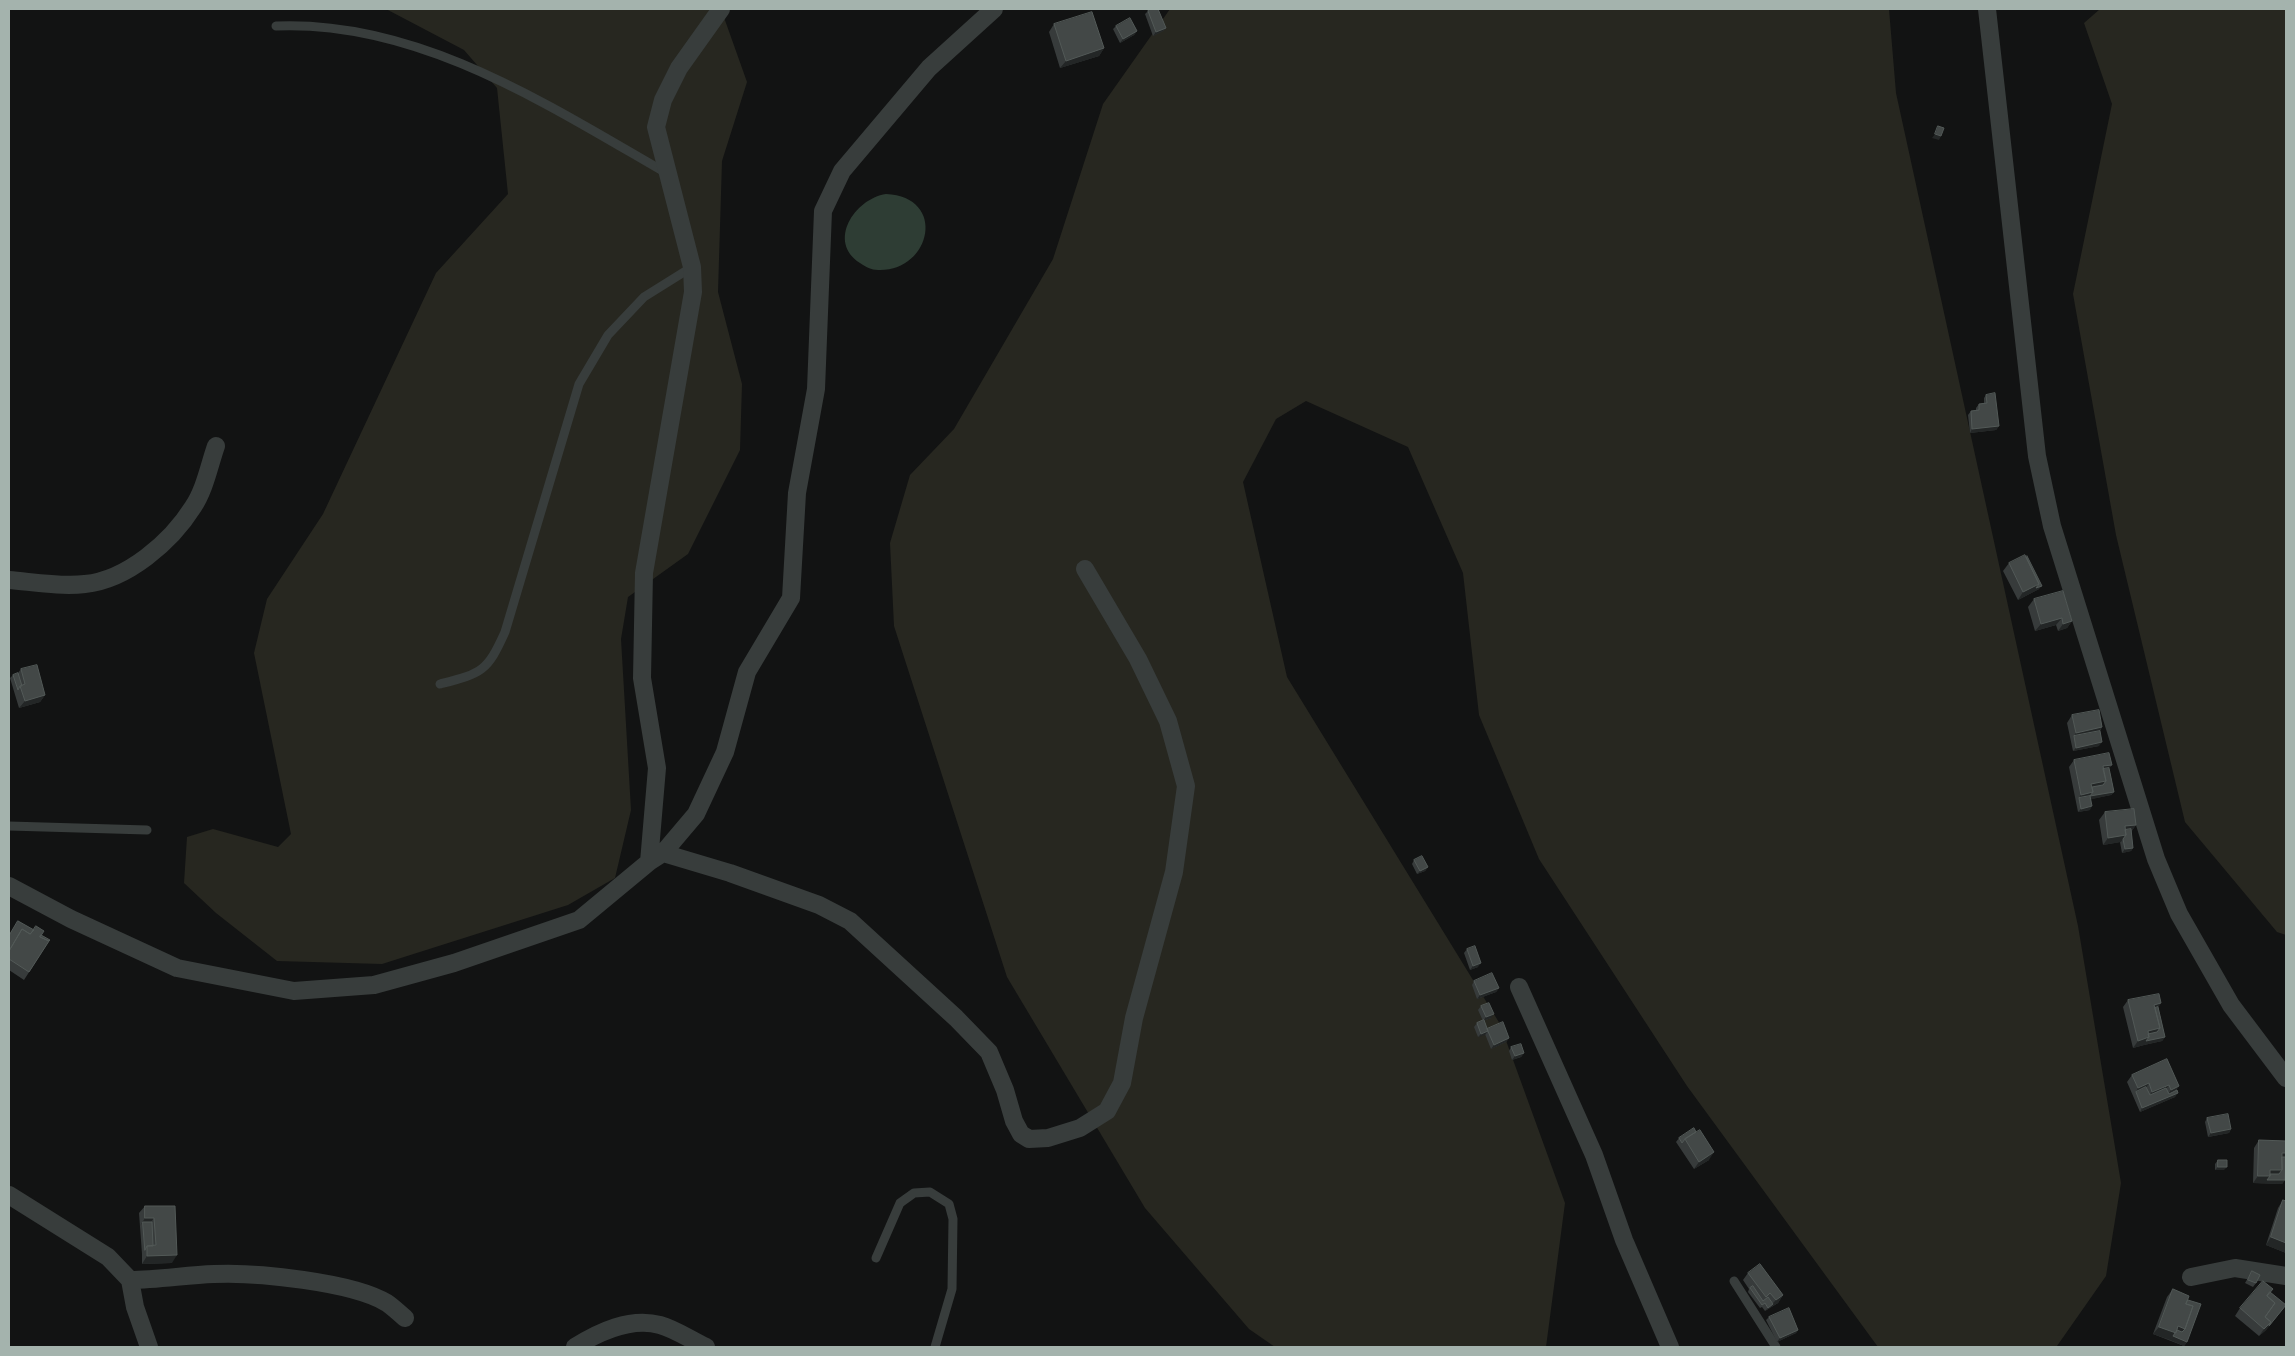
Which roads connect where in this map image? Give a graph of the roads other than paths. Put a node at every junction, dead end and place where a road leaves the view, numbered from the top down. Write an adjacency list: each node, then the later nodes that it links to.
1 (721, 9): 5 (street)
2 (994, 9): 13 (street)
3 (1987, 9): 16 (street)
4 (276, 26): 5 (lane)
5 (668, 174): 6 (street)
6 (692, 267): 10 (lane); 13 (street)
7 (216, 446): 9 (street)
8 (1085, 569): 13 (street)
9 (9, 580)
10 (440, 684)
11 (9, 826): 12 (lane)
12 (146, 830)
13 (656, 858): 14 (street)
14 (9, 886)
15 (1519, 987): 28 (street)
16 (2286, 1078)
17 (9, 1195): 21 (street)
18 (876, 1258): 27 (lane)
19 (2286, 1276): 20 (street)
20 (2191, 1278)
21 (130, 1280): 23 (street); 24 (street)
22 (1734, 1281): 29 (lane)
23 (405, 1318)
24 (149, 1347)
25 (575, 1347): 26 (street)
26 (706, 1347)
27 (935, 1347)
28 (1670, 1347)
29 (1776, 1347)

